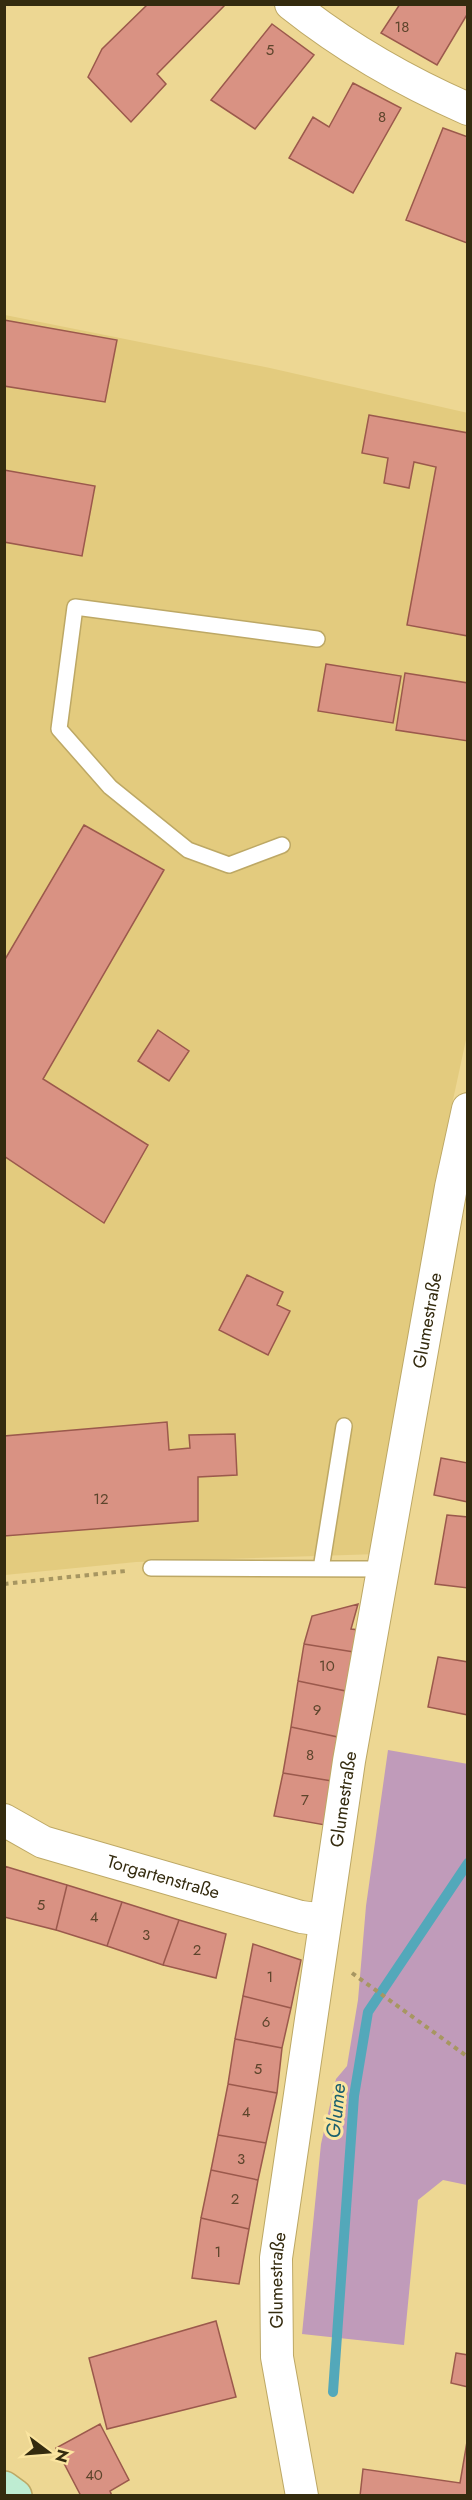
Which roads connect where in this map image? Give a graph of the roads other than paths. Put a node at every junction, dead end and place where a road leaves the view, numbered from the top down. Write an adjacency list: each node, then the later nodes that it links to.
1 (291, 4): 2 (street)
2 (468, 109)
3 (317, 639): 4 (lane)
4 (282, 845)
5 (468, 1109): 9 (street, Glumestraße)
6 (344, 1426): 8 (lane)
7 (151, 1568): 8 (lane)
8 (321, 1569): 9 (lane)
9 (383, 1569): 11 (street, Glumestraße)
10 (4, 1820): 11 (street, Torgartenstraße)
11 (325, 1920): 14 (street, Glumestraße)
12 (4, 2488): 13 (main road)
13 (15, 2496)
14 (302, 2496)

